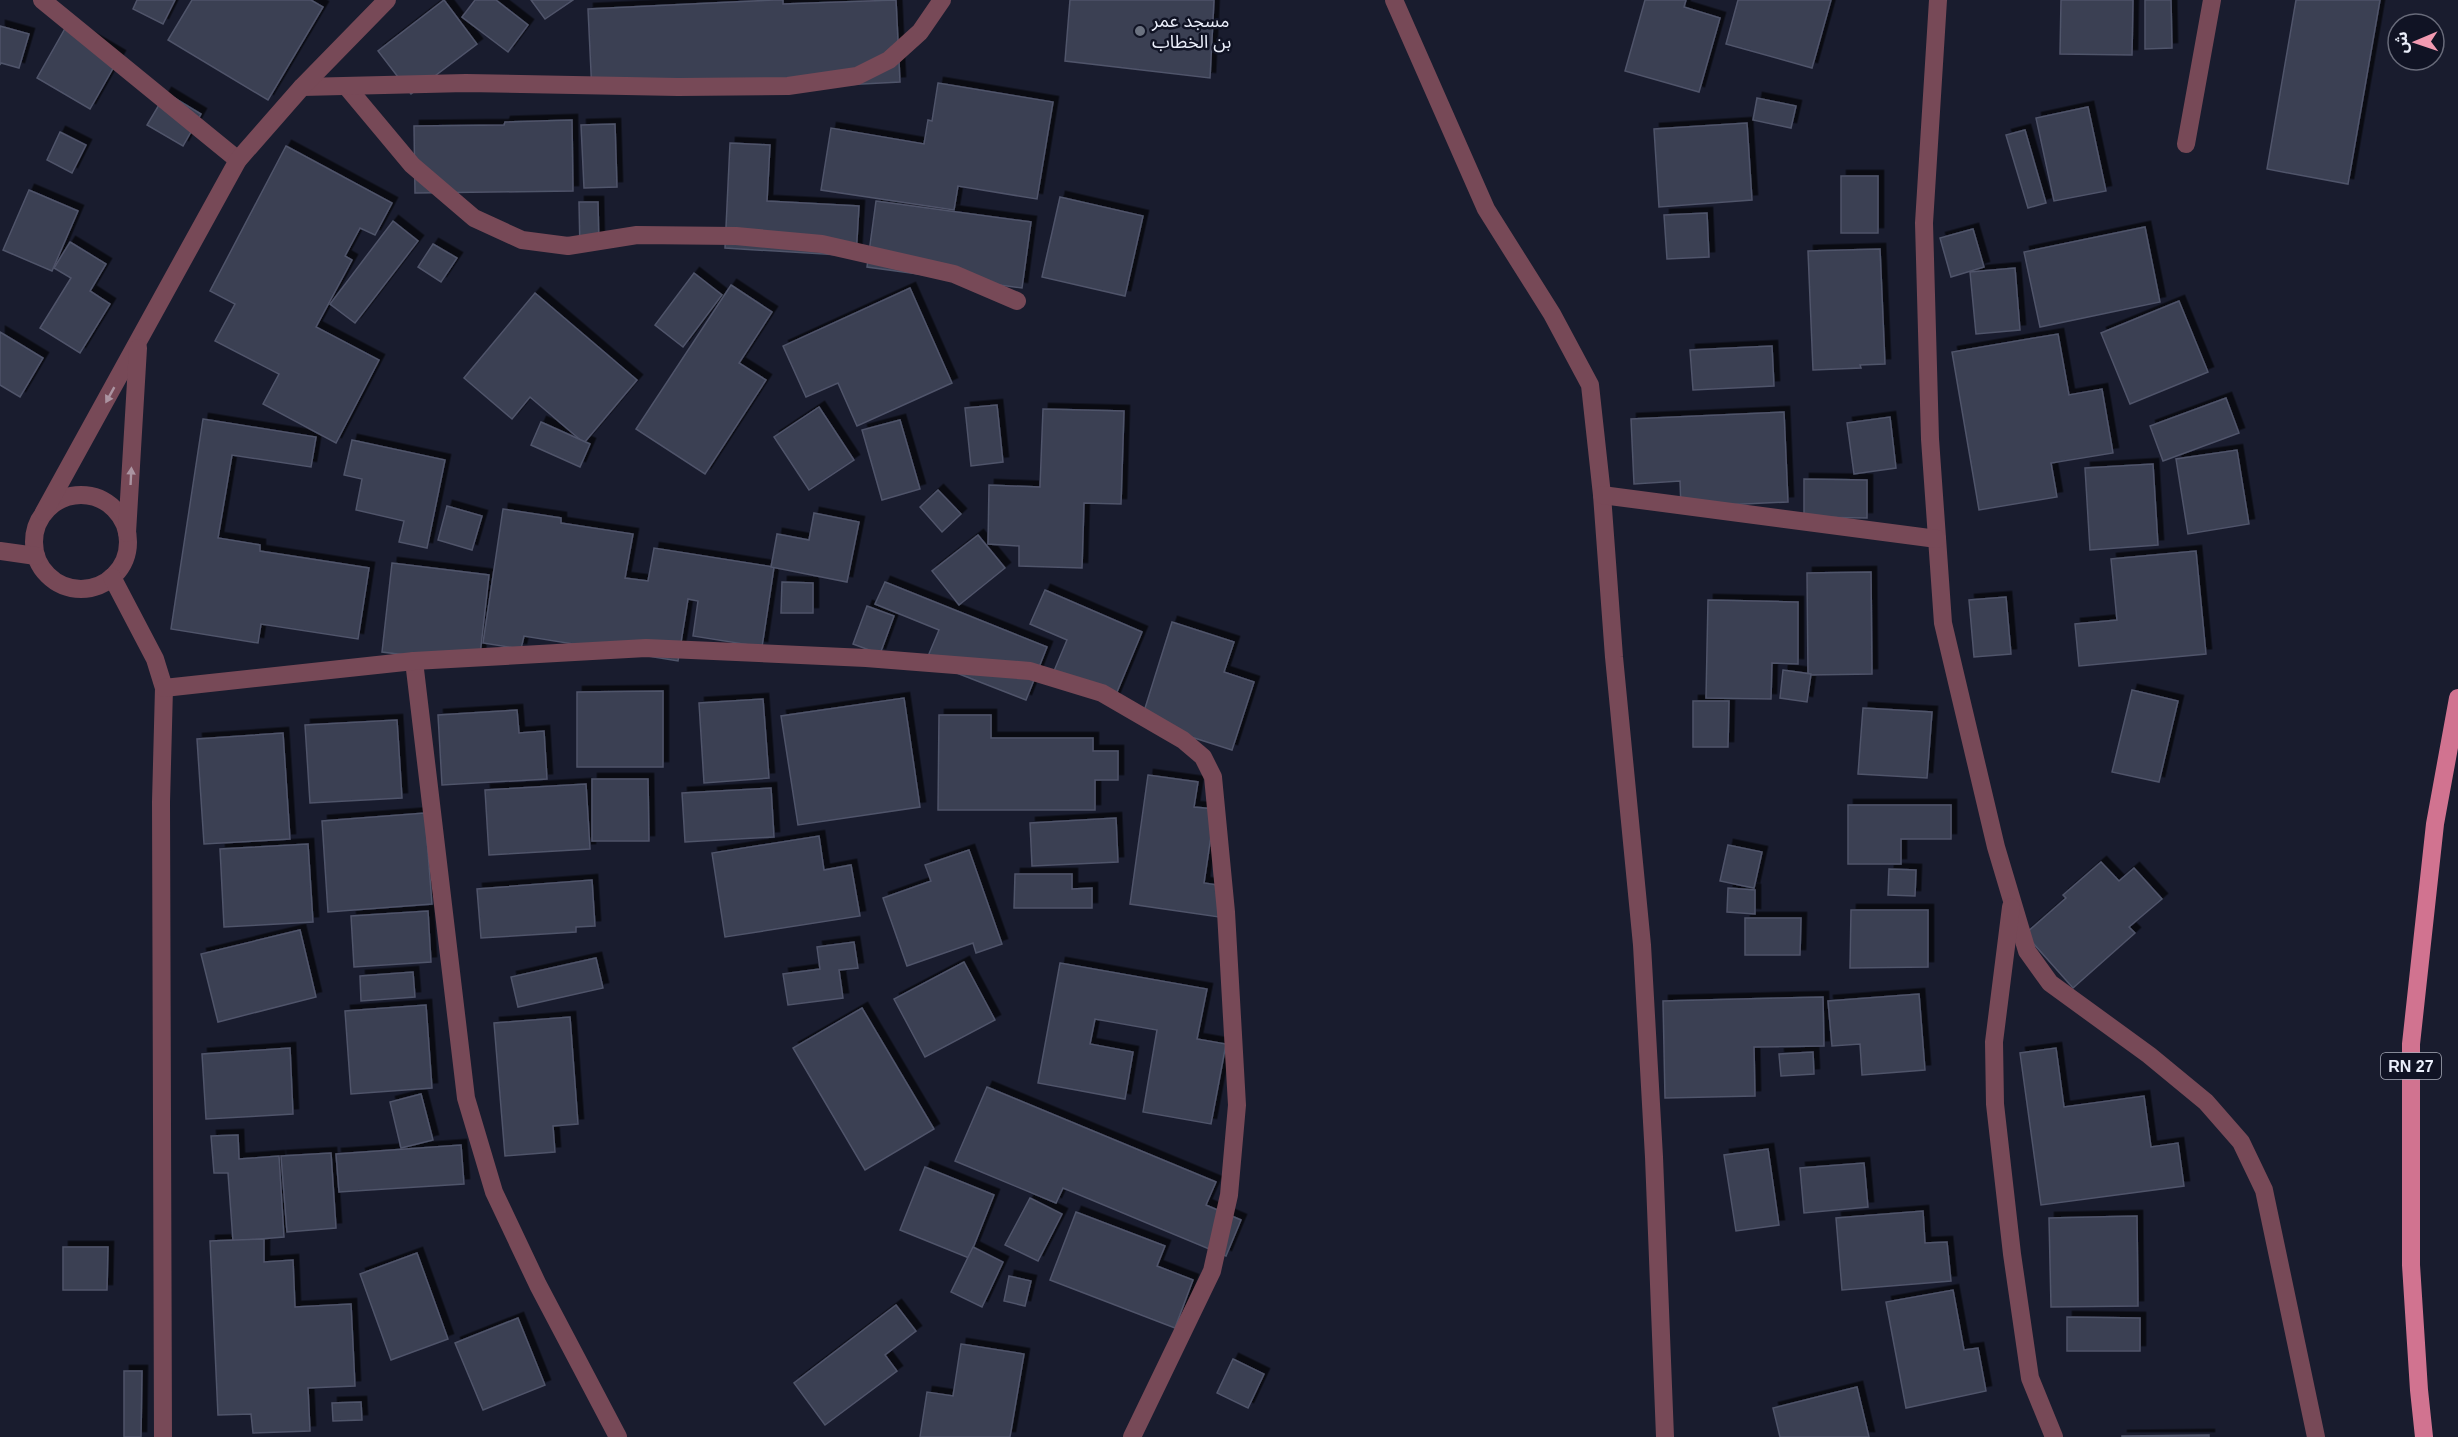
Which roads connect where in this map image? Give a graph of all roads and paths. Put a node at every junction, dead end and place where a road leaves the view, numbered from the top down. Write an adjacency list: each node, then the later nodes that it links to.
1 (42, 0): 10 (street)
2 (387, 0): 8 (street)
3 (942, 0): 7 (street)
4 (1394, 0): 13 (street)
5 (1938, 0): 16 (street)
6 (2212, 0): 9 (street)
7 (346, 86): 8 (street); 11 (street)
8 (302, 87): 10 (street)
9 (2187, 144)
10 (238, 160): 12 (street)
11 (1017, 301)
12 (138, 344): 14 (street, one-way to 14); 15 (street, one-way to 12)
13 (1602, 495): 16 (street); 27 (street)
14 (44, 512): 15 (street); 18 (street)
15 (127, 534): 19 (street)
16 (1937, 539): 23 (street)
17 (0, 551): 18 (street)
18 (36, 556): 19 (street)
19 (112, 577): 21 (street)
20 (414, 661): 21 (street); 25 (street); 26 (street)
21 (164, 688): 24 (street)
22 (2458, 698): 30 (main road, RN 27)
23 (2012, 899): 28 (street); 29 (street)
24 (163, 1437)
25 (618, 1437)
26 (1132, 1437)
27 (1665, 1437)
28 (2054, 1437)
29 (2316, 1437)
30 (2424, 1437)

